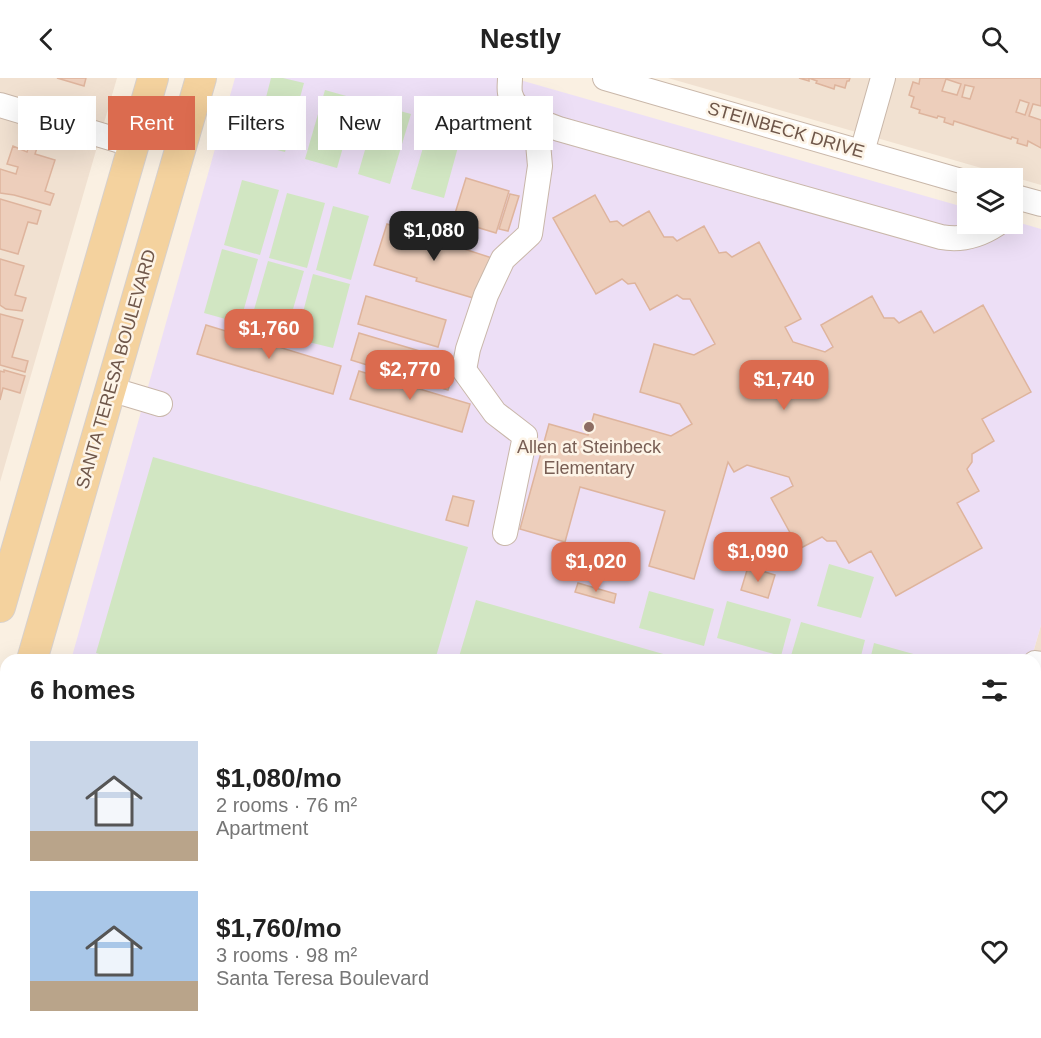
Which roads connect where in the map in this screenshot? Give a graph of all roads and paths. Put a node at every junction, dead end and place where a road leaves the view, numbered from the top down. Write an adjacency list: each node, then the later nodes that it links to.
1 (153, 78): 6 (main road)
2 (201, 78): 18 (main road, SANTA TERESA BOULEVARD)
3 (510, 78): 7 (street)
4 (883, 78): 13 (street)
5 (612, 79): 13 (street, STEINBECK DRIVE)
6 (148, 96)
7 (511, 96)
8 (0, 105): 10 (street)
9 (553, 127): 17 (street)
10 (108, 137)
11 (133, 150): 21 (main road)
12 (539, 150): 20 (street)
13 (862, 152): 14 (street, STEINBECK DRIVE)
14 (957, 180)
15 (1023, 201): 16 (street)
16 (1041, 204)
17 (980, 234)
18 (110, 389): 19 (street); 22 (main road, SANTA TERESA BOULEVARD)
19 (160, 404)
20 (505, 533)
21 (0, 607)
22 (34, 654)

